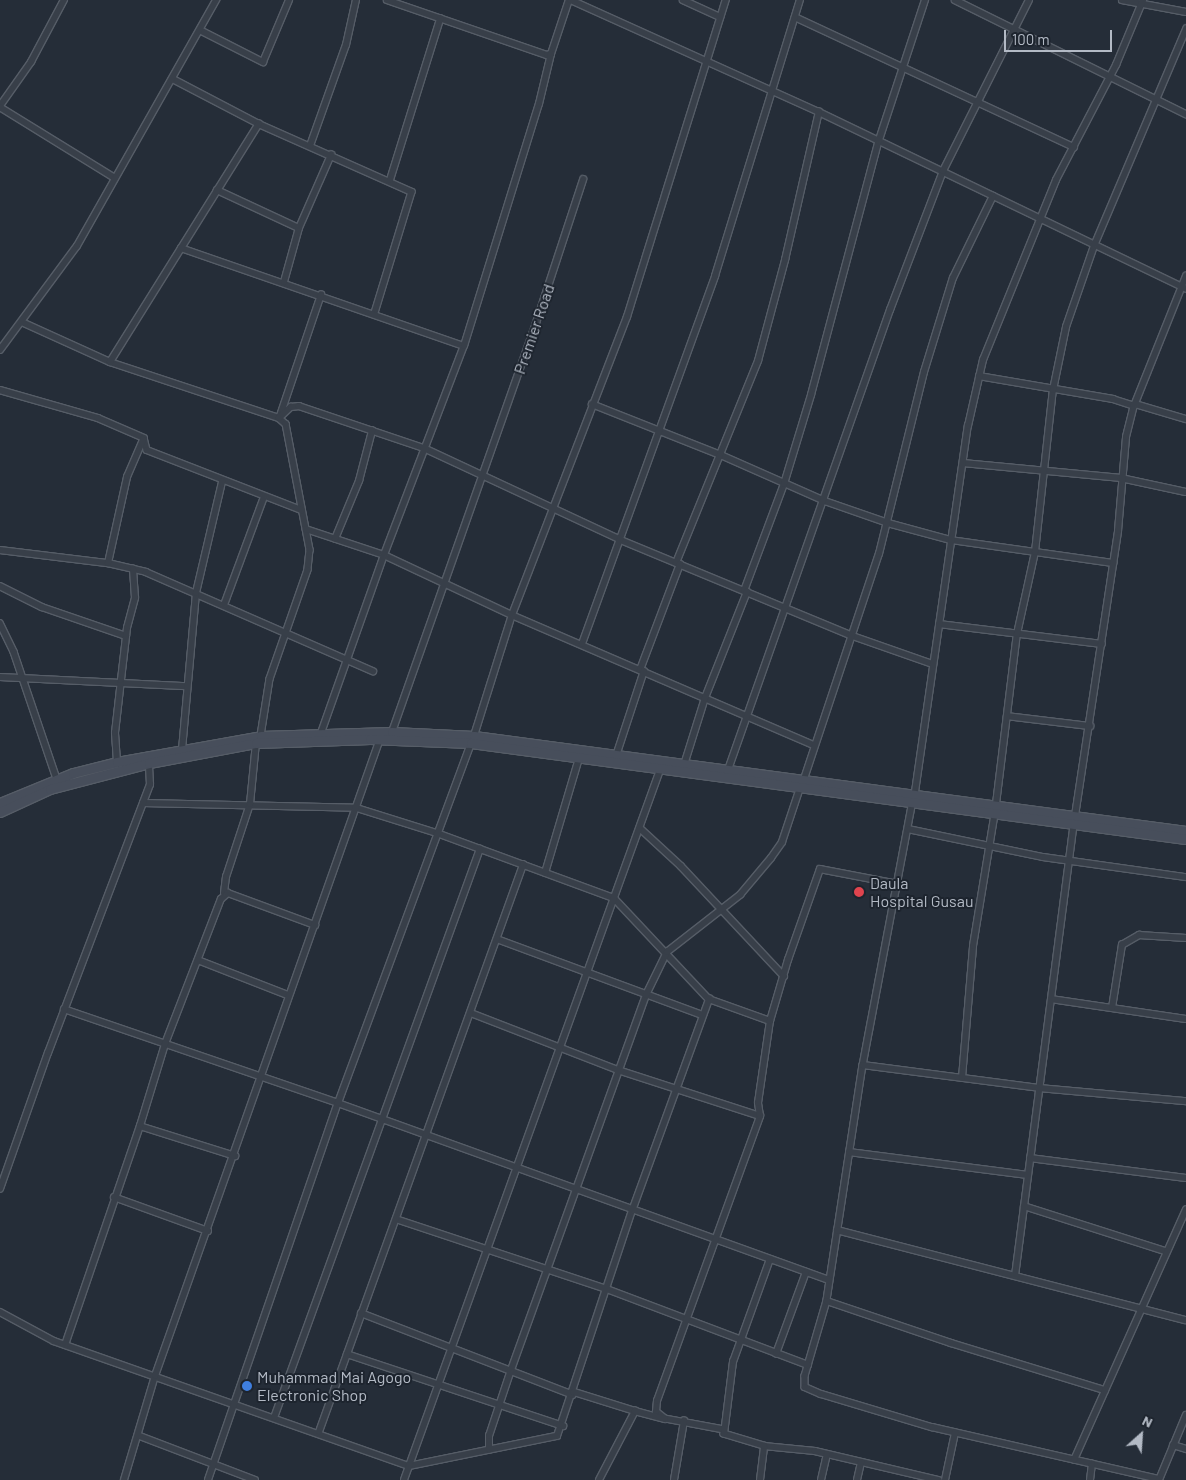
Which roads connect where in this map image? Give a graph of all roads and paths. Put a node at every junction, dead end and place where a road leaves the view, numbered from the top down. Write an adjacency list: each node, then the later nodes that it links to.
1 (64, 0): 30 (street)
2 (216, 0): 20 (street)
3 (289, 0): 20 (street)
4 (356, 0): 35 (street)
5 (387, 0): 18 (street)
6 (683, 0): 16 (street)
7 (726, 0): 16 (street)
8 (800, 0): 17 (street)
9 (925, 0): 24 (street)
10 (956, 0): 21 (street)
11 (1029, 0): 21 (street)
12 (1122, 0): 14 (street)
13 (568, 1): 22 (street); 23 (street)
14 (1142, 2): 15 (street); 25 (street)
15 (1186, 12)
16 (720, 17): 23 (street)
17 (795, 17): 24 (street); 27 (street)
18 (440, 19): 22 (street); 40 (street)
19 (1186, 29): 28 (street)
20 (200, 30): 26 (street)
21 (1014, 30): 25 (street); 29 (street)
22 (551, 54): 54 (street)
23 (708, 61): 27 (street); 60 (street)
24 (902, 67): 29 (street); 34 (street)
25 (1110, 78): 28 (street); 36 (street)
26 (173, 79): 33 (street); 39 (street)
27 (773, 91): 31 (street); 65 (street)
28 (1156, 100): 32 (street); 46 (street)
29 (978, 102): 36 (street); 38 (street)
30 (0, 106): 39 (street)
31 (819, 112): 34 (street); 68 (street)
32 (1186, 114)
33 (259, 124): 35 (street); 42 (street)
34 (879, 140): 38 (street); 74 (street)
35 (310, 146): 37 (street)
36 (1074, 147): 44 (street)
37 (331, 155): 40 (street); 45 (street)
38 (943, 171): 43 (street); 77 (street)
39 (114, 178): 53 (street)
40 (390, 180): 52 (street)
41 (583, 180): 71 (street, Premier Road)
42 (217, 190): 45 (street); 47 (street)
43 (993, 196): 44 (street); 80 (street)
44 (1040, 218): 46 (street); 57 (street)
45 (299, 228): 49 (street)
46 (1094, 246): 50 (street); 59 (street)
47 (181, 248): 49 (street); 56 (street)
48 (1186, 276): 50 (street)
49 (284, 282): 51 (street)
50 (1184, 288): 61 (street)
51 (321, 295): 52 (street); 62 (street)
52 (375, 313): 54 (street)
53 (22, 322): 55 (street); 56 (street)
54 (464, 346): 67 (street)
55 (0, 350)
56 (110, 362): 62 (street)
57 (979, 376): 59 (street); 69 (street)
58 (0, 390): 66 (street)
59 (1053, 390): 61 (street); 70 (street)
60 (592, 404): 65 (street); 78 (street)
61 (1135, 405): 63 (street); 72 (street)
62 (279, 418): 64 (street); 79 (street)
63 (1186, 418)
64 (372, 431): 67 (street); 82 (street)
65 (659, 432): 68 (street); 83 (street)
66 (144, 438): 73 (street); 88 (street)
67 (424, 448): 71 (street); 87 (street)
68 (721, 455): 74 (street); 90 (street)
69 (962, 463): 70 (street); 84 (street)
70 (1044, 470): 72 (street); 86 (street)
71 (483, 476): 78 (street); 92 (street, Premier Road)
72 (1121, 478): 75 (street); 89 (street)
73 (222, 482): 76 (street); 95 (street)
74 (784, 484): 77 (street); 94 (street)
75 (1186, 492)
76 (264, 497): 79 (street); 96 (street)
77 (824, 501): 80 (street); 97 (street)
78 (551, 508): 83 (street); 98 (street)
79 (302, 510): 81 (street)
80 (888, 523): 84 (street); 103 (street)
81 (306, 529): 82 (street); 101 (street)
82 (335, 539): 87 (street)
83 (621, 540): 90 (street); 105 (street)
84 (951, 540): 86 (street); 100 (street)
85 (0, 550): 88 (street)
86 (1035, 552): 89 (street); 102 (street)
87 (384, 555): 92 (street); 107 (street)
88 (108, 562): 91 (street)
89 (1113, 563): 106 (street)
90 (678, 564): 94 (street); 109 (street)
91 (133, 570): 95 (street); 104 (street)
92 (445, 584): 98 (street); 119 (street, Premier Road)
93 (0, 586): 104 (street)
94 (745, 591): 97 (street); 115 (street)
95 (196, 593): 96 (street); 114 (street)
96 (224, 605): 101 (street)
97 (787, 608): 103 (street); 116 (street)
98 (512, 615): 105 (street); 123 (street)
99 (0, 623): 112 (street)
100 (939, 624): 102 (street); 108 (street)
101 (286, 632): 107 (street); 122 (street)
102 (1017, 634): 106 (street); 117 (street)
103 (850, 635): 108 (street); 124 (street)
104 (126, 636): 113 (street)
105 (582, 644): 109 (street)
106 (1102, 644): 118 (street)
107 (346, 659): 110 (street); 120 (street)
108 (933, 664): 135 (street)
109 (642, 670): 115 (street); 126 (street)
110 (373, 671)
111 (0, 677): 112 (street)
112 (21, 678): 113 (street); 133 (street)
113 (121, 680): 114 (street); 128 (street)
114 (187, 686): 125 (street)
115 (705, 698): 116 (street); 130 (street)
116 (745, 715): 124 (street); 132 (street)
117 (1007, 716): 118 (street); 140 (street)
118 (1090, 726): 142 (street)
119 (392, 732): 120 (street); 123 (street)
120 (321, 733): 122 (street)
121 (380, 739): 122 (street); 123 (street); 139 (street)
122 (259, 740): 125 (street); 129 (street); 138 (street)
123 (472, 740): 126 (street); 127 (street); 146 (street)
124 (814, 745): 134 (street)
125 (182, 750): 128 (street)
126 (616, 756): 130 (street)
127 (579, 758): 131 (street); 152 (street)
128 (117, 762): 133 (street)
129 (149, 763): 137 (street); 141 (street)
130 (684, 765): 132 (street)
131 (660, 770): 134 (street); 143 (street)
132 (728, 770): 134 (street)
133 (57, 779): 136 (street)
134 (802, 784): 135 (street); 157 (street)
135 (914, 797): 140 (street); 144 (street)
136 (0, 803)
137 (143, 803): 138 (street); 170 (street)
138 (250, 804): 139 (street); 155 (street)
139 (357, 808): 146 (street); 158 (street)
140 (995, 808): 142 (street); 148 (street)
141 (0, 812)
142 (1075, 821): 145 (street); 147 (street); 150 (street)
143 (640, 828): 156 (street); 157 (street)
144 (908, 829): 148 (street); 154 (street)
145 (1186, 830)
146 (437, 833): 149 (street); 184 (street)
147 (1186, 839)
148 (990, 845): 150 (street); 180 (street)
149 (480, 849): 151 (street); 186 (street)
150 (1069, 861): 153 (street); 168 (street)
151 (523, 865): 152 (street); 160 (street)
152 (545, 873): 156 (street)
153 (1186, 877)
154 (898, 884): 164 (street); 177 (street)
155 (224, 893): 158 (street); 162 (street)
156 (614, 898): 161 (street); 163 (street)
157 (720, 910): 161 (street); 164 (street)
158 (315, 925): 165 (street)
159 (1186, 938): 169 (street)
160 (497, 939): 163 (street); 171 (street)
161 (667, 952): 166 (street); 167 (street)
162 (198, 960): 165 (street); 175 (street)
163 (587, 972): 166 (street); 176 (street)
164 (784, 976): 174 (street)
165 (288, 995): 179 (street)
166 (646, 995): 172 (street); 178 (street)
167 (709, 999): 172 (street); 174 (street)
168 (1051, 999): 169 (street); 181 (street)
169 (1112, 1008): 173 (street)
170 (64, 1009): 175 (street); 195 (street)
171 (471, 1013): 176 (street); 188 (street)
172 (702, 1015): 182 (street)
173 (1186, 1019)
174 (770, 1021): 185 (street)
175 (165, 1044): 179 (street); 187 (street)
176 (560, 1048): 178 (street); 192 (street)
177 (864, 1065): 180 (street); 189 (street)
178 (618, 1070): 182 (street); 196 (street)
179 (263, 1077): 184 (street); 190 (street)
180 (962, 1078): 181 (street)
181 (1039, 1088): 183 (street); 191 (street)
182 (675, 1090): 185 (street); 200 (street)
183 (1186, 1101)
184 (338, 1103): 186 (street); 230 (street)
185 (760, 1116): 204 (street)
186 (382, 1120): 188 (street); 234 (street)
187 (140, 1126): 190 (street); 197 (street)
188 (425, 1135): 192 (street); 201 (street)
189 (849, 1152): 193 (street); 202 (street)
190 (235, 1156): 203 (street)
191 (1030, 1158): 193 (street); 194 (street)
192 (516, 1170): 196 (street); 205 (street)
193 (1028, 1175): 198 (street)
194 (1186, 1178)
195 (0, 1189)
196 (576, 1191): 200 (street); 208 (street)
197 (114, 1197): 203 (street); 220 (street)
198 (1024, 1206): 206 (street); 210 (street)
199 (1186, 1210): 206 (street)
200 (632, 1211): 204 (street); 212 (street)
201 (396, 1219): 205 (street); 216 (street)
202 (837, 1230): 210 (street); 211 (street)
203 (208, 1231): 226 (street)
204 (716, 1240): 207 (street); 217 (street)
205 (488, 1250): 208 (street); 221 (street)
206 (1165, 1251): 214 (street)
207 (770, 1259): 209 (street); 219 (street)
208 (547, 1268): 212 (street); 225 (street)
209 (806, 1272): 211 (street); 223 (street)
210 (1015, 1276): 214 (street)
211 (829, 1280): 213 (street)
212 (607, 1289): 217 (street); 229 (street)
213 (827, 1300): 224 (street); 228 (street)
214 (1141, 1308): 218 (street); 228 (street)
215 (0, 1312): 220 (street)
216 (361, 1314): 221 (street); 222 (street)
217 (688, 1320): 219 (street); 235 (street)
218 (1186, 1320)
219 (742, 1341): 223 (street); 238 (street)
220 (65, 1345): 226 (street)
221 (452, 1347): 225 (street); 227 (street)
222 (347, 1354): 227 (street); 239 (street)
223 (776, 1354): 224 (street)
224 (808, 1365): 240 (street)
225 (511, 1370): 229 (street); 231 (street)
226 (156, 1376): 230 (street); 241 (street)
227 (439, 1384): 231 (street); 251 (street)
228 (1105, 1390): 247 (street)
229 (573, 1393): 232 (street); 237 (street)
230 (232, 1404): 234 (street); 248 (street)
231 (500, 1406): 237 (street); 245 (street)
232 (635, 1412): 235 (street); 258 (street)
233 (1186, 1415): 242 (street)
234 (274, 1418): 239 (street)
235 (665, 1419): 236 (street)
236 (684, 1422): 238 (street); 259 (street)
237 (562, 1426): 245 (street)
238 (724, 1430): 243 (street)
239 (318, 1432): 251 (street)
240 (955, 1433): 247 (street); 265 (street)
241 (140, 1436): 248 (street); 254 (street)
242 (1173, 1445): 244 (street); 253 (street)
243 (764, 1446): 246 (street); 260 (street)
244 (1186, 1449)
245 (489, 1450): 251 (street)
246 (827, 1455): 249 (street); 261 (street)
247 (1074, 1460): 250 (street)
248 (215, 1462): 255 (street); 256 (street)
249 (861, 1462): 252 (street); 262 (street)
250 (1092, 1464): 253 (street); 266 (street)
251 (409, 1466): 257 (street)
252 (906, 1472): 263 (street); 264 (street)
253 (1159, 1479)
254 (124, 1480)
255 (208, 1480)
256 (255, 1480)
257 (404, 1480)
258 (599, 1480)
259 (674, 1480)
260 (760, 1480)
261 (821, 1480)
262 (857, 1480)
263 (905, 1480)
264 (939, 1480)
265 (945, 1480)
266 (1090, 1480)

